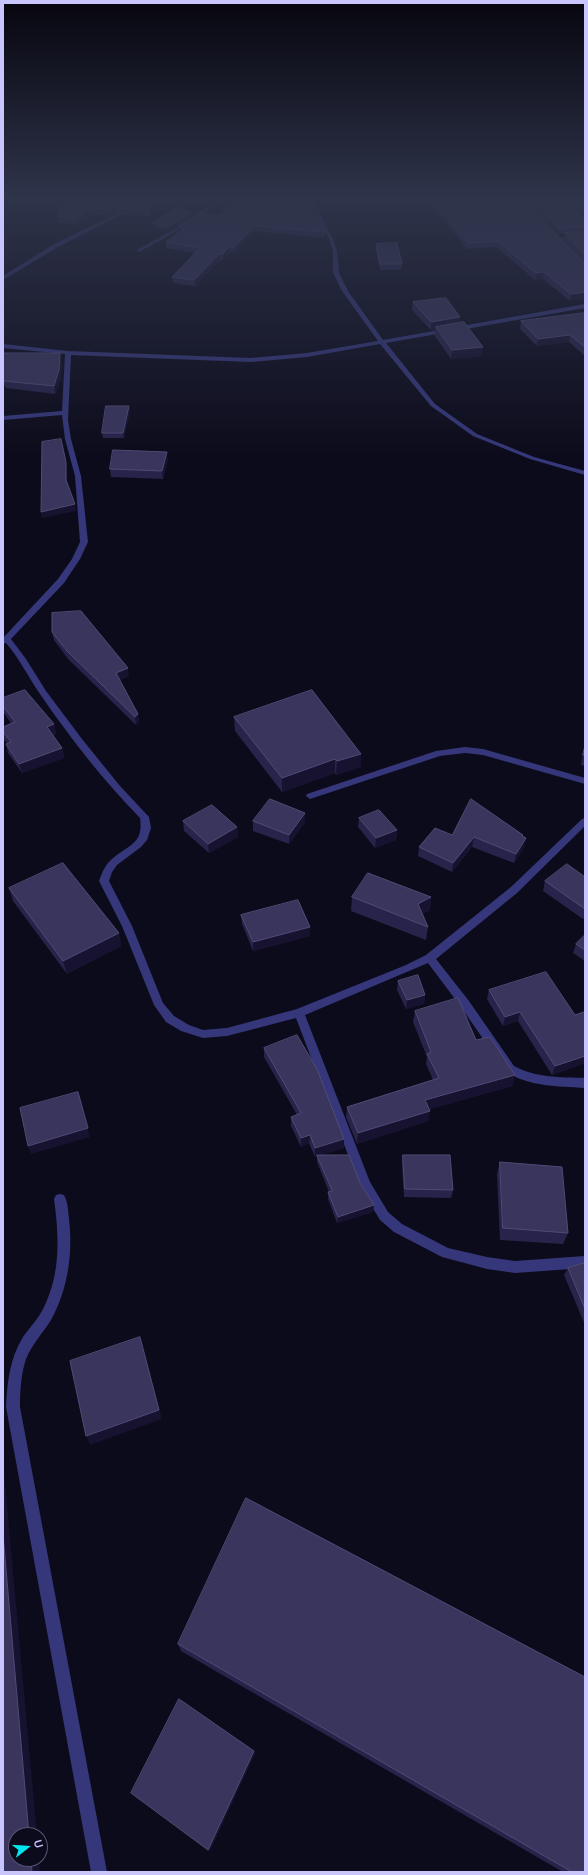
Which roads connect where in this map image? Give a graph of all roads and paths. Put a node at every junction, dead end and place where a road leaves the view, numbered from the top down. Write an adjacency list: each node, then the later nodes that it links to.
1 (342, 286): 3 (street)
2 (585, 306): 3 (street)
3 (382, 342): 5 (street); 8 (street)
4 (3, 346): 5 (street)
5 (68, 353): 6 (street)
6 (65, 413): 7 (street); 9 (street)
7 (3, 418)
8 (585, 473)
9 (5, 641): 14 (street)
10 (585, 781): 11 (street)
11 (310, 796)
12 (585, 821): 13 (street)
13 (430, 958): 14 (street); 15 (street)
14 (299, 1013): 17 (street)
15 (585, 1083)
16 (60, 1199): 18 (street)
17 (585, 1262)
18 (99, 1872)

